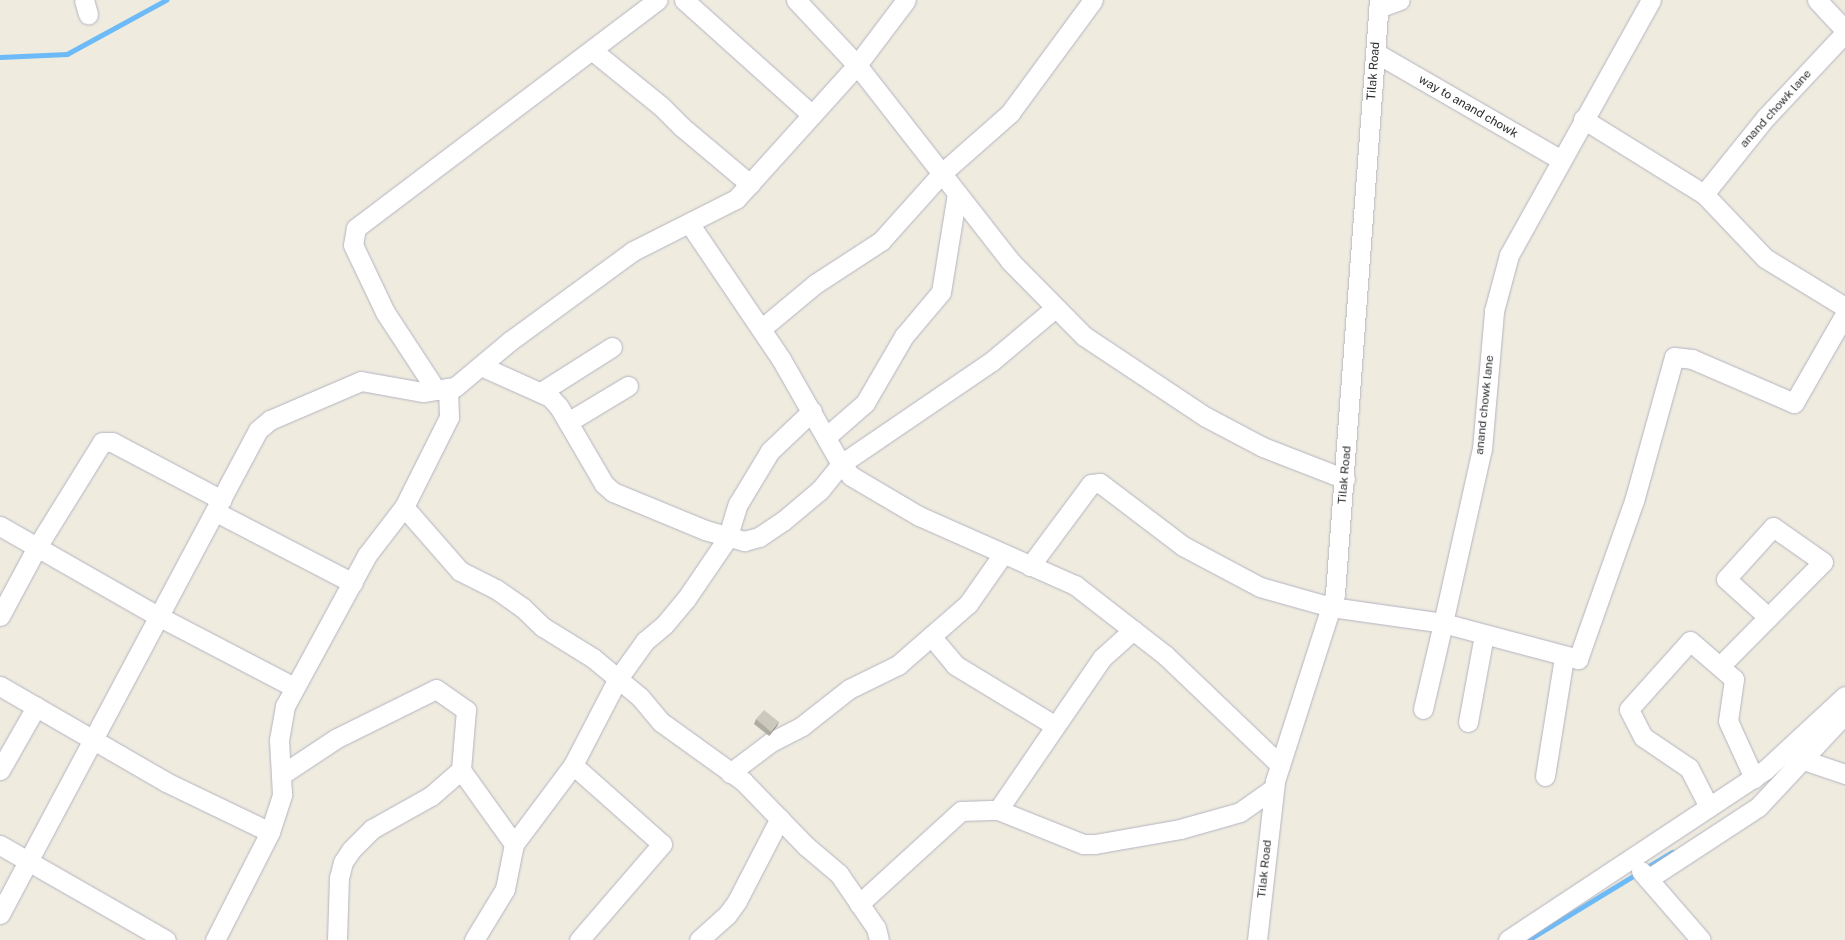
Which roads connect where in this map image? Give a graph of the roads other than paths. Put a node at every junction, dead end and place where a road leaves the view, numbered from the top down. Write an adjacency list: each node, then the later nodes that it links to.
1 (657, 0): 11 (street)
2 (684, 0): 14 (street)
3 (796, 0): 13 (street)
4 (906, 0): 13 (street)
5 (1093, 0): 17 (street)
6 (1400, 0): 9 (street)
7 (1651, 0): 15 (street, anand chowk lane)
8 (1817, 0): 10 (street, anand chowk lane)
9 (1378, 4): 12 (street, Tilak Road)
10 (1845, 31): 20 (street, anand chowk lane)
11 (593, 51): 18 (street); 29 (street)
12 (1376, 53): 16 (street, way to anand chowk); 35 (street, Tilak Road)
13 (858, 65): 14 (street); 17 (street)
14 (812, 115): 18 (street)
15 (1583, 119): 16 (street, anand chowk lane); 20 (street)
16 (1561, 160): 48 (street, anand chowk lane)
17 (942, 173): 19 (street); 25 (street)
18 (750, 184): 21 (street)
19 (957, 193): 23 (street); 33 (street)
20 (1704, 194): 22 (street)
21 (689, 223): 25 (street); 27 (street)
22 (1845, 307)
23 (1055, 308): 34 (street); 35 (street)
24 (1845, 314): 52 (street)
25 (761, 329): 31 (street)
26 (612, 347): 30 (street)
27 (480, 366): 29 (street); 30 (street)
28 (628, 386): 32 (street)
29 (442, 389): 36 (street); 37 (street)
30 (541, 392): 32 (street)
31 (812, 412): 33 (street); 39 (street)
32 (568, 422): 39 (street)
33 (826, 437): 34 (street)
34 (841, 464): 39 (street); 41 (street)
35 (1345, 479): 44 (street, Tilak Road)
36 (219, 506): 40 (street); 43 (street); 46 (street)
37 (404, 507): 43 (street); 54 (street)
38 (0, 526): 40 (street)
39 (727, 539): 54 (street)
40 (37, 548): 45 (street); 46 (street)
41 (1003, 554): 42 (street); 51 (street)
42 (1030, 566): 44 (street); 49 (street)
43 (353, 583): 56 (street)
44 (1331, 608): 48 (street); 67 (street, Tilak Road)
45 (0, 616)
46 (158, 616): 56 (street); 63 (street)
47 (1768, 617): 47 (street); 53 (street)
48 (1443, 623): 50 (street); 59 (street, anand chowk lane)
49 (1132, 630): 62 (street); 67 (street)
50 (1484, 635): 52 (street); 61 (street)
51 (931, 636): 62 (street); 70 (street)
52 (1564, 657): 73 (street)
53 (1720, 666): 74 (street); 76 (street)
54 (617, 680): 66 (street); 70 (street)
55 (0, 686): 58 (street)
56 (294, 687): 72 (street)
57 (1845, 696): 64 (street)
58 (36, 707): 63 (street); 68 (street)
59 (1423, 709)
60 (1845, 714): 65 (street)
61 (1468, 722)
62 (1054, 725): 77 (street)
63 (92, 740): 79 (street); 83 (street)
64 (1784, 753): 65 (street); 74 (street)
65 (1802, 759): 71 (street); 84 (street)
66 (573, 765): 80 (street); 91 (street)
67 (1280, 765): 75 (street, Tilak Road)
68 (0, 770)
69 (461, 770): 72 (street); 80 (street); 89 (street)
70 (730, 773): 78 (street)
71 (1845, 774)
72 (281, 775): 79 (street)
73 (1545, 776)
74 (1754, 778): 76 (street)
75 (1274, 788): 77 (street); 94 (street, Tilak Road)
76 (1709, 807): 82 (street)
77 (998, 810): 85 (street)
78 (780, 818): 85 (street); 92 (street)
79 (270, 832): 88 (street)
80 (514, 844): 90 (street)
81 (0, 845): 83 (street)
82 (1630, 859): 84 (street); 95 (street)
83 (28, 862): 86 (street); 87 (street)
84 (1648, 879): 96 (street)
85 (859, 904): 93 (street)
86 (0, 914)
87 (166, 940)
88 (214, 940)
89 (337, 940)
90 (474, 940)
91 (579, 940)
92 (699, 940)
93 (879, 940)
94 (1257, 940)
95 (1508, 940)
96 (1701, 940)

